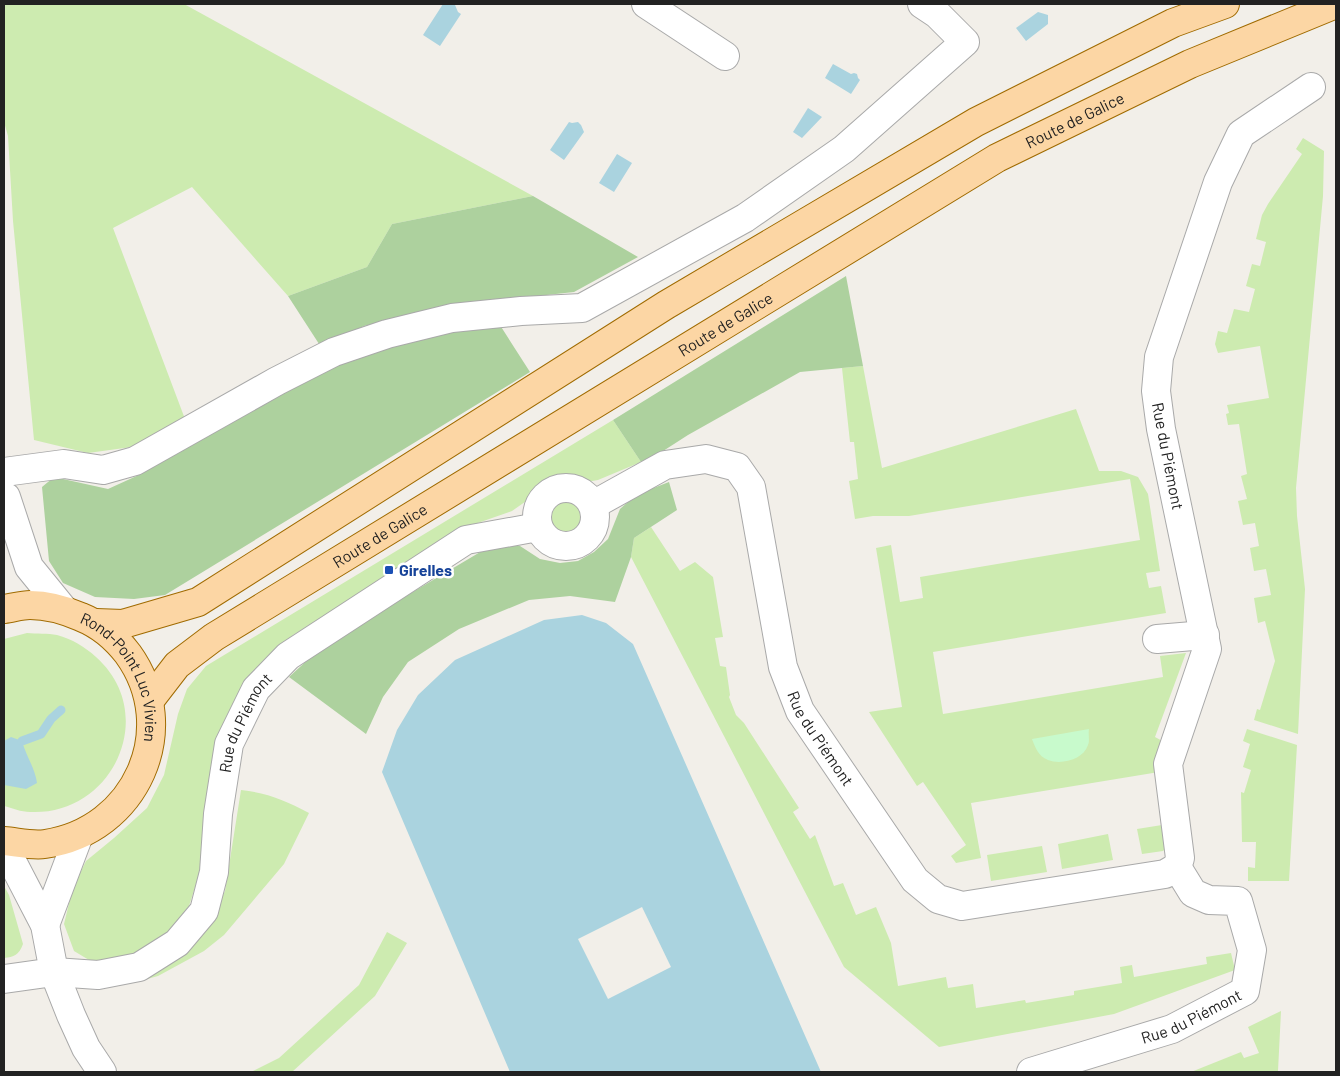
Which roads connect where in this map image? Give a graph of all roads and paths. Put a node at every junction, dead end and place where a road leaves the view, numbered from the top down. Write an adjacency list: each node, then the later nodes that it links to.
1 (646, 4): 5 (street)
2 (922, 4): 7 (street)
3 (1225, 4): 13 (main road)
4 (1336, 4): 16 (main road, Route de Galice)
5 (726, 56)
6 (1312, 87): 14 (street, Rue du Piémont)
7 (5, 477): 10 (street); 12 (street)
8 (593, 506): 9 (street); 9 (street); 20 (street, Rue du Piémont)
9 (538, 527): 22 (street, Rue du Piémont)
10 (4, 542)
11 (4, 609): 12 (main road, Rond-Point Luc Vivien)
12 (64, 610): 13 (main road, Rond-Point Luc Vivien)
13 (96, 623): 16 (main road, Rond-Point Luc Vivien)
14 (1205, 635): 15 (street); 20 (street, Rue du Piémont)
15 (1157, 639)
16 (150, 700): 17 (main road, Rond-Point Luc Vivien)
17 (79, 835): 18 (main road, Rond-Point Luc Vivien); 21 (street)
18 (4, 841)
19 (4, 846): 21 (street)
20 (1177, 868): 25 (street, Rue du Piémont)
21 (45, 925): 22 (street)
22 (54, 972): 23 (street, Rue du Piémont); 24 (street)
23 (4, 979)
24 (102, 1072)
25 (1031, 1072)

